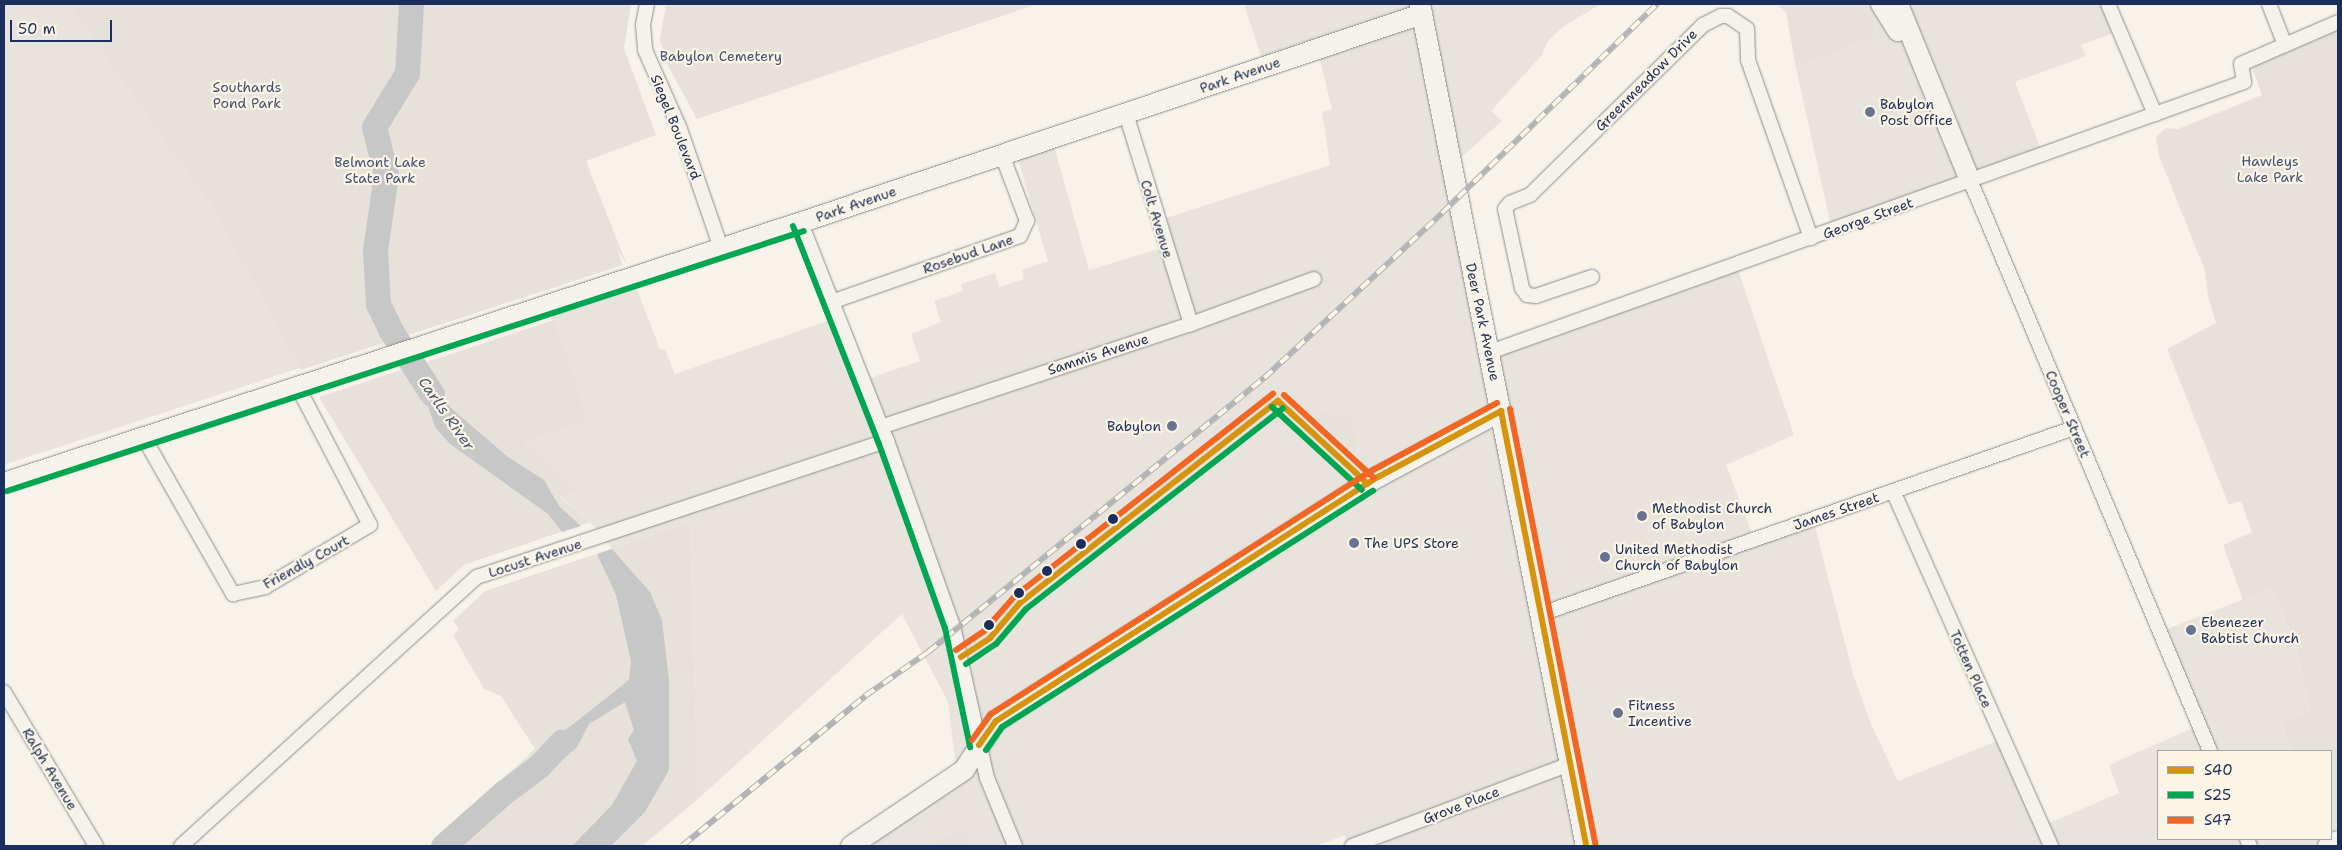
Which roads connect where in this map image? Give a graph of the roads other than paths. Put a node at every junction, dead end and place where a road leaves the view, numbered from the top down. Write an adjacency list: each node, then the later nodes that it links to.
1 (647, 4): 16 (street, Siegel Boulevard)
2 (1881, 4): 9 (street, Cooper Street)
3 (1898, 4): 9 (street, Cooper Street)
4 (2108, 4): 11 (street)
5 (2269, 4): 8 (street)
6 (1421, 9): 10 (street, Park Avenue); 21 (street, Deer Park Avenue)
7 (2338, 22): 8 (street)
8 (2285, 45): 11 (street, George Street)
9 (1926, 78): 13 (street, Cooper Street)
10 (1126, 114): 12 (street, Park Avenue); 20 (street, Colt Avenue)
11 (2155, 114): 13 (street, George Street)
12 (1002, 155): 14 (street, Park Avenue); 19 (street, Rosebud Lane)
13 (1970, 180): 15 (street, George Street); 25 (street, Cooper Street)
14 (801, 223): 16 (street, Park Avenue); 19 (street)
15 (1812, 238): 17 (street, Greenmeadow Drive); 21 (street, George Street)
16 (721, 248): 22 (street, Park Avenue)
17 (1592, 277)
18 (1314, 279): 20 (street, Sammis Avenue)
19 (834, 301): 24 (street)
20 (1191, 324): 24 (street, Sammis Avenue)
21 (1490, 352): 23 (street, Deer Park Avenue)
22 (298, 387): 26 (street, Park Avenue); 26 (street, Friendly Court)
23 (1501, 411): 30 (street, Deer Park Avenue); 32 (street)
24 (881, 427): 27 (street)
25 (2074, 428): 29 (street, James Street); 33 (street, Cooper Street)
26 (144, 438): 28 (street, Park Avenue)
27 (887, 441): 32 (street); 37 (street, Locust Avenue)
28 (4, 483)
29 (1893, 491): 30 (street, James Street); 42 (street, Totten Place)
30 (1541, 614): 34 (street, Deer Park Avenue)
31 (4, 692): 36 (street, Ralph Avenue)
32 (979, 745): 38 (street); 39 (street)
33 (2210, 750)
34 (1570, 764): 40 (street, Grove Place); 41 (street, Deer Park Avenue)
35 (2338, 842): 43 (main road)
36 (96, 846)
37 (181, 846)
38 (851, 846)
39 (1015, 846)
40 (1356, 846)
41 (1586, 846)
42 (2051, 846)
43 (2329, 846)

